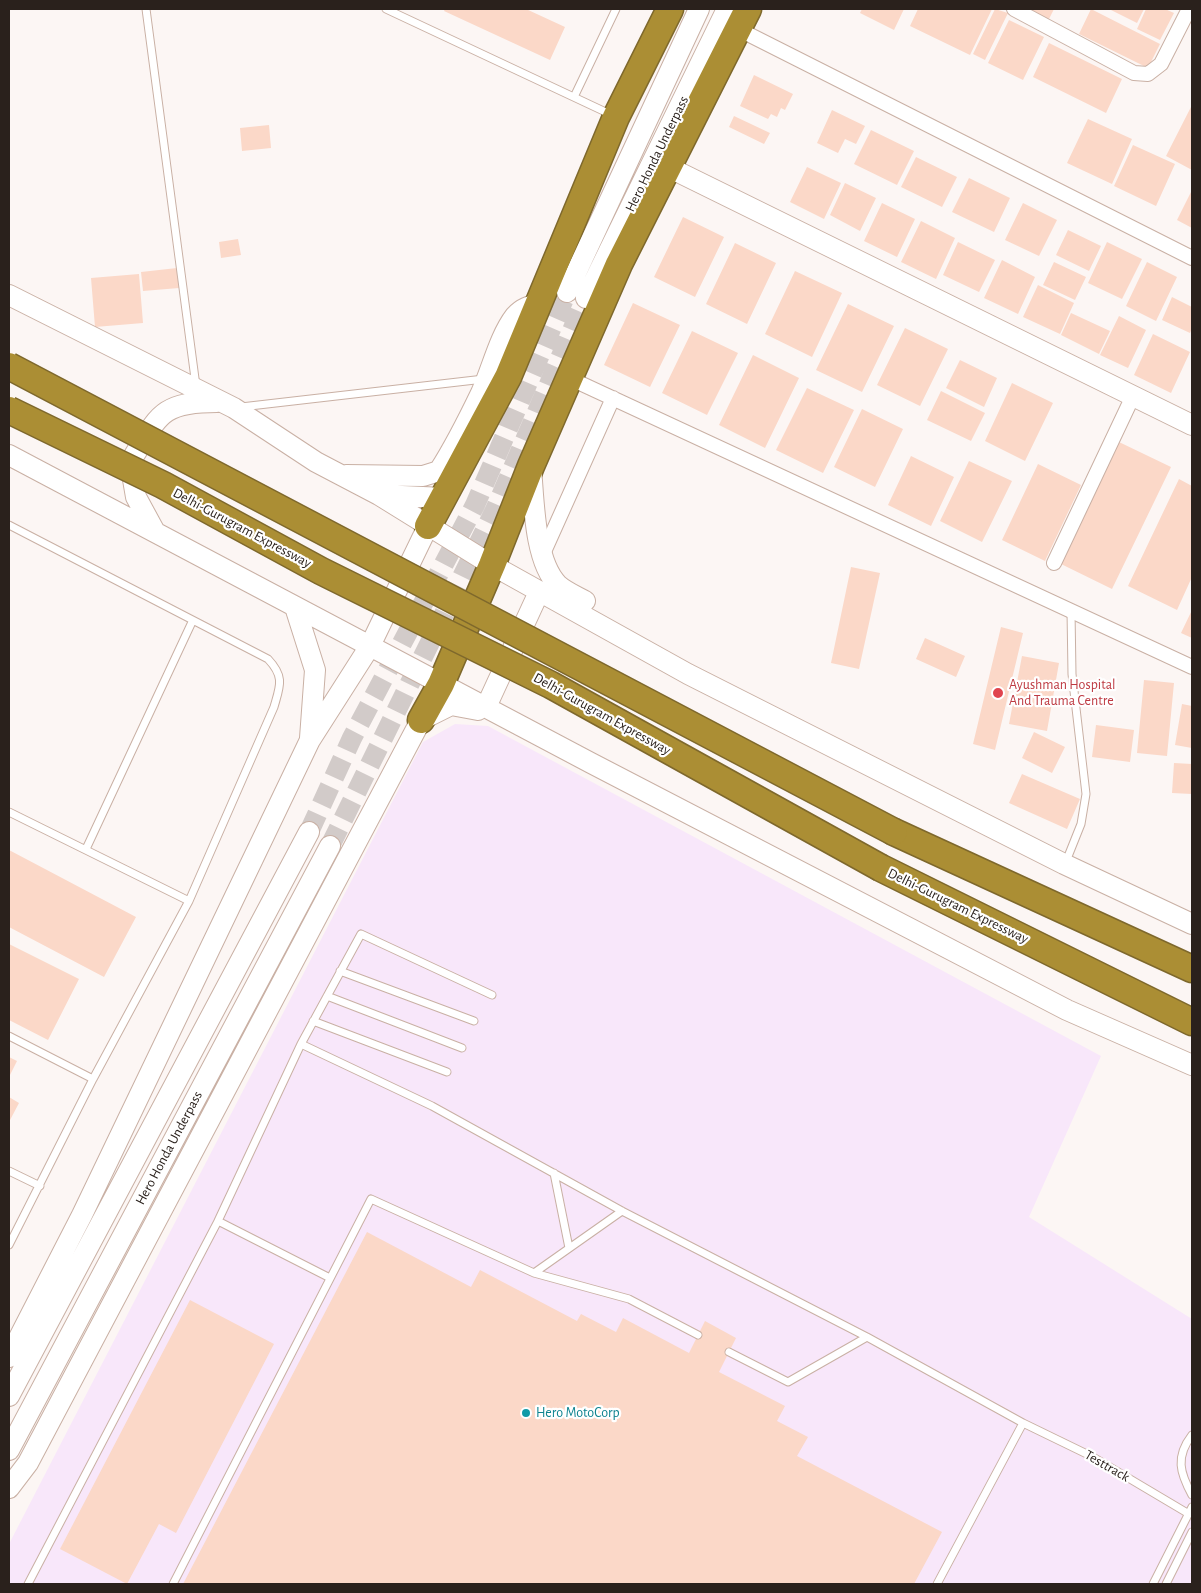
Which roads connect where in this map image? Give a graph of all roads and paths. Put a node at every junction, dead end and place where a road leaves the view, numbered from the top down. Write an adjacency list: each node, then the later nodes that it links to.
1 (146, 9): 20 (lane)
2 (386, 9): 9 (lane)
3 (616, 9): 9 (lane)
4 (670, 9): 10 (highway)
5 (700, 9): 13 (main road, Hero Honda Underpass)
6 (1014, 9): 7 (street)
7 (1189, 9)
8 (738, 15): 11 (highway); 12 (street); 15 (main road, Hero Honda Underpass)
9 (574, 97): 10 (lane)
10 (616, 117): 16 (highway)
11 (668, 167): 18 (highway); 21 (main road)
12 (1192, 258)
13 (566, 292)
14 (9, 295): 20 (main road)
15 (586, 298)
16 (538, 304): 19 (main road); 30 (highway)
17 (9, 365): 55 (highway, bridge)
18 (569, 378): 22 (street); 27 (highway)
19 (486, 379): 23 (lane); 28 (main road)
20 (196, 389): 23 (main road)
21 (1133, 396): 25 (main road); 35 (street)
22 (613, 398): 34 (street); 39 (street)
23 (227, 405): 28 (main road); 33 (main road)
24 (9, 410): 61 (highway, Delhi-Gurugram Expressway, bridge)
25 (1192, 425)
26 (9, 455): 33 (main road)
27 (531, 466): 34 (main road); 36 (highway)
28 (339, 474): 29 (main road)
29 (379, 495): 30 (main road); 32 (main road)
30 (443, 498): 32 (highway)
31 (9, 526): 40 (lane)
32 (428, 526): 36 (main road); 41 (main road)
33 (155, 532): 38 (main road)
34 (543, 554): 42 (main road)
35 (1054, 563)
36 (492, 565): 37 (main road); 44 (highway)
37 (539, 592): 42 (main road); 45 (main road)
38 (295, 607): 41 (main road); 47 (main road)
39 (1071, 611): 43 (street); 52 (lane)
40 (192, 622): 51 (lane); 53 (lane)
41 (370, 646): 44 (main road); 47 (main road)
42 (662, 658): 52 (main road)
43 (1192, 667)
44 (441, 684): 45 (main road); 46 (highway)
45 (494, 711): 46 (main road); 65 (main road)
46 (421, 720): 85 (main road)
47 (310, 740): 80 (main road)
48 (9, 812): 51 (lane)
49 (309, 832): 81 (main road, Hero Honda Underpass)
50 (330, 846): 84 (main road, Hero Honda Underpass)
51 (86, 849): 53 (lane)
52 (1064, 864): 54 (main road)
53 (189, 901): 67 (lane)
54 (1192, 924)
55 (1192, 969)
56 (340, 971): 57 (lane); 58 (lane); 60 (lane)
57 (492, 994)
58 (327, 996): 59 (lane); 64 (lane)
59 (313, 1022): 63 (lane); 66 (lane)
60 (474, 1022)
61 (1192, 1022)
62 (9, 1036): 67 (lane)
63 (301, 1044): 69 (lane, Testtrack); 72 (lane)
64 (462, 1048)
65 (1192, 1065)
66 (447, 1072)
67 (93, 1078): 70 (lane)
68 (9, 1171): 70 (lane)
69 (554, 1173): 71 (lane, Testtrack); 74 (lane)
70 (40, 1186): 73 (lane)
71 (622, 1211): 74 (lane); 78 (lane, Testtrack)
72 (218, 1221): 76 (lane); 89 (lane)
73 (9, 1245)
74 (569, 1248): 75 (lane)
75 (534, 1273): 76 (lane); 77 (lane)
76 (330, 1278): 90 (lane)
77 (698, 1335)
78 (867, 1336): 79 (lane); 82 (lane, Testtrack)
79 (729, 1352)
80 (9, 1357)
81 (9, 1396)
82 (1024, 1423): 87 (lane, Testtrack); 91 (lane)
83 (1192, 1435): 86 (lane)
84 (9, 1450)
85 (9, 1488)
86 (1192, 1495)
87 (1190, 1511): 92 (lane, Testtrack)
88 (1192, 1532): 93 (lane)
89 (28, 1584)
90 (173, 1584)
91 (937, 1584)
92 (1153, 1584)
93 (1166, 1584)

